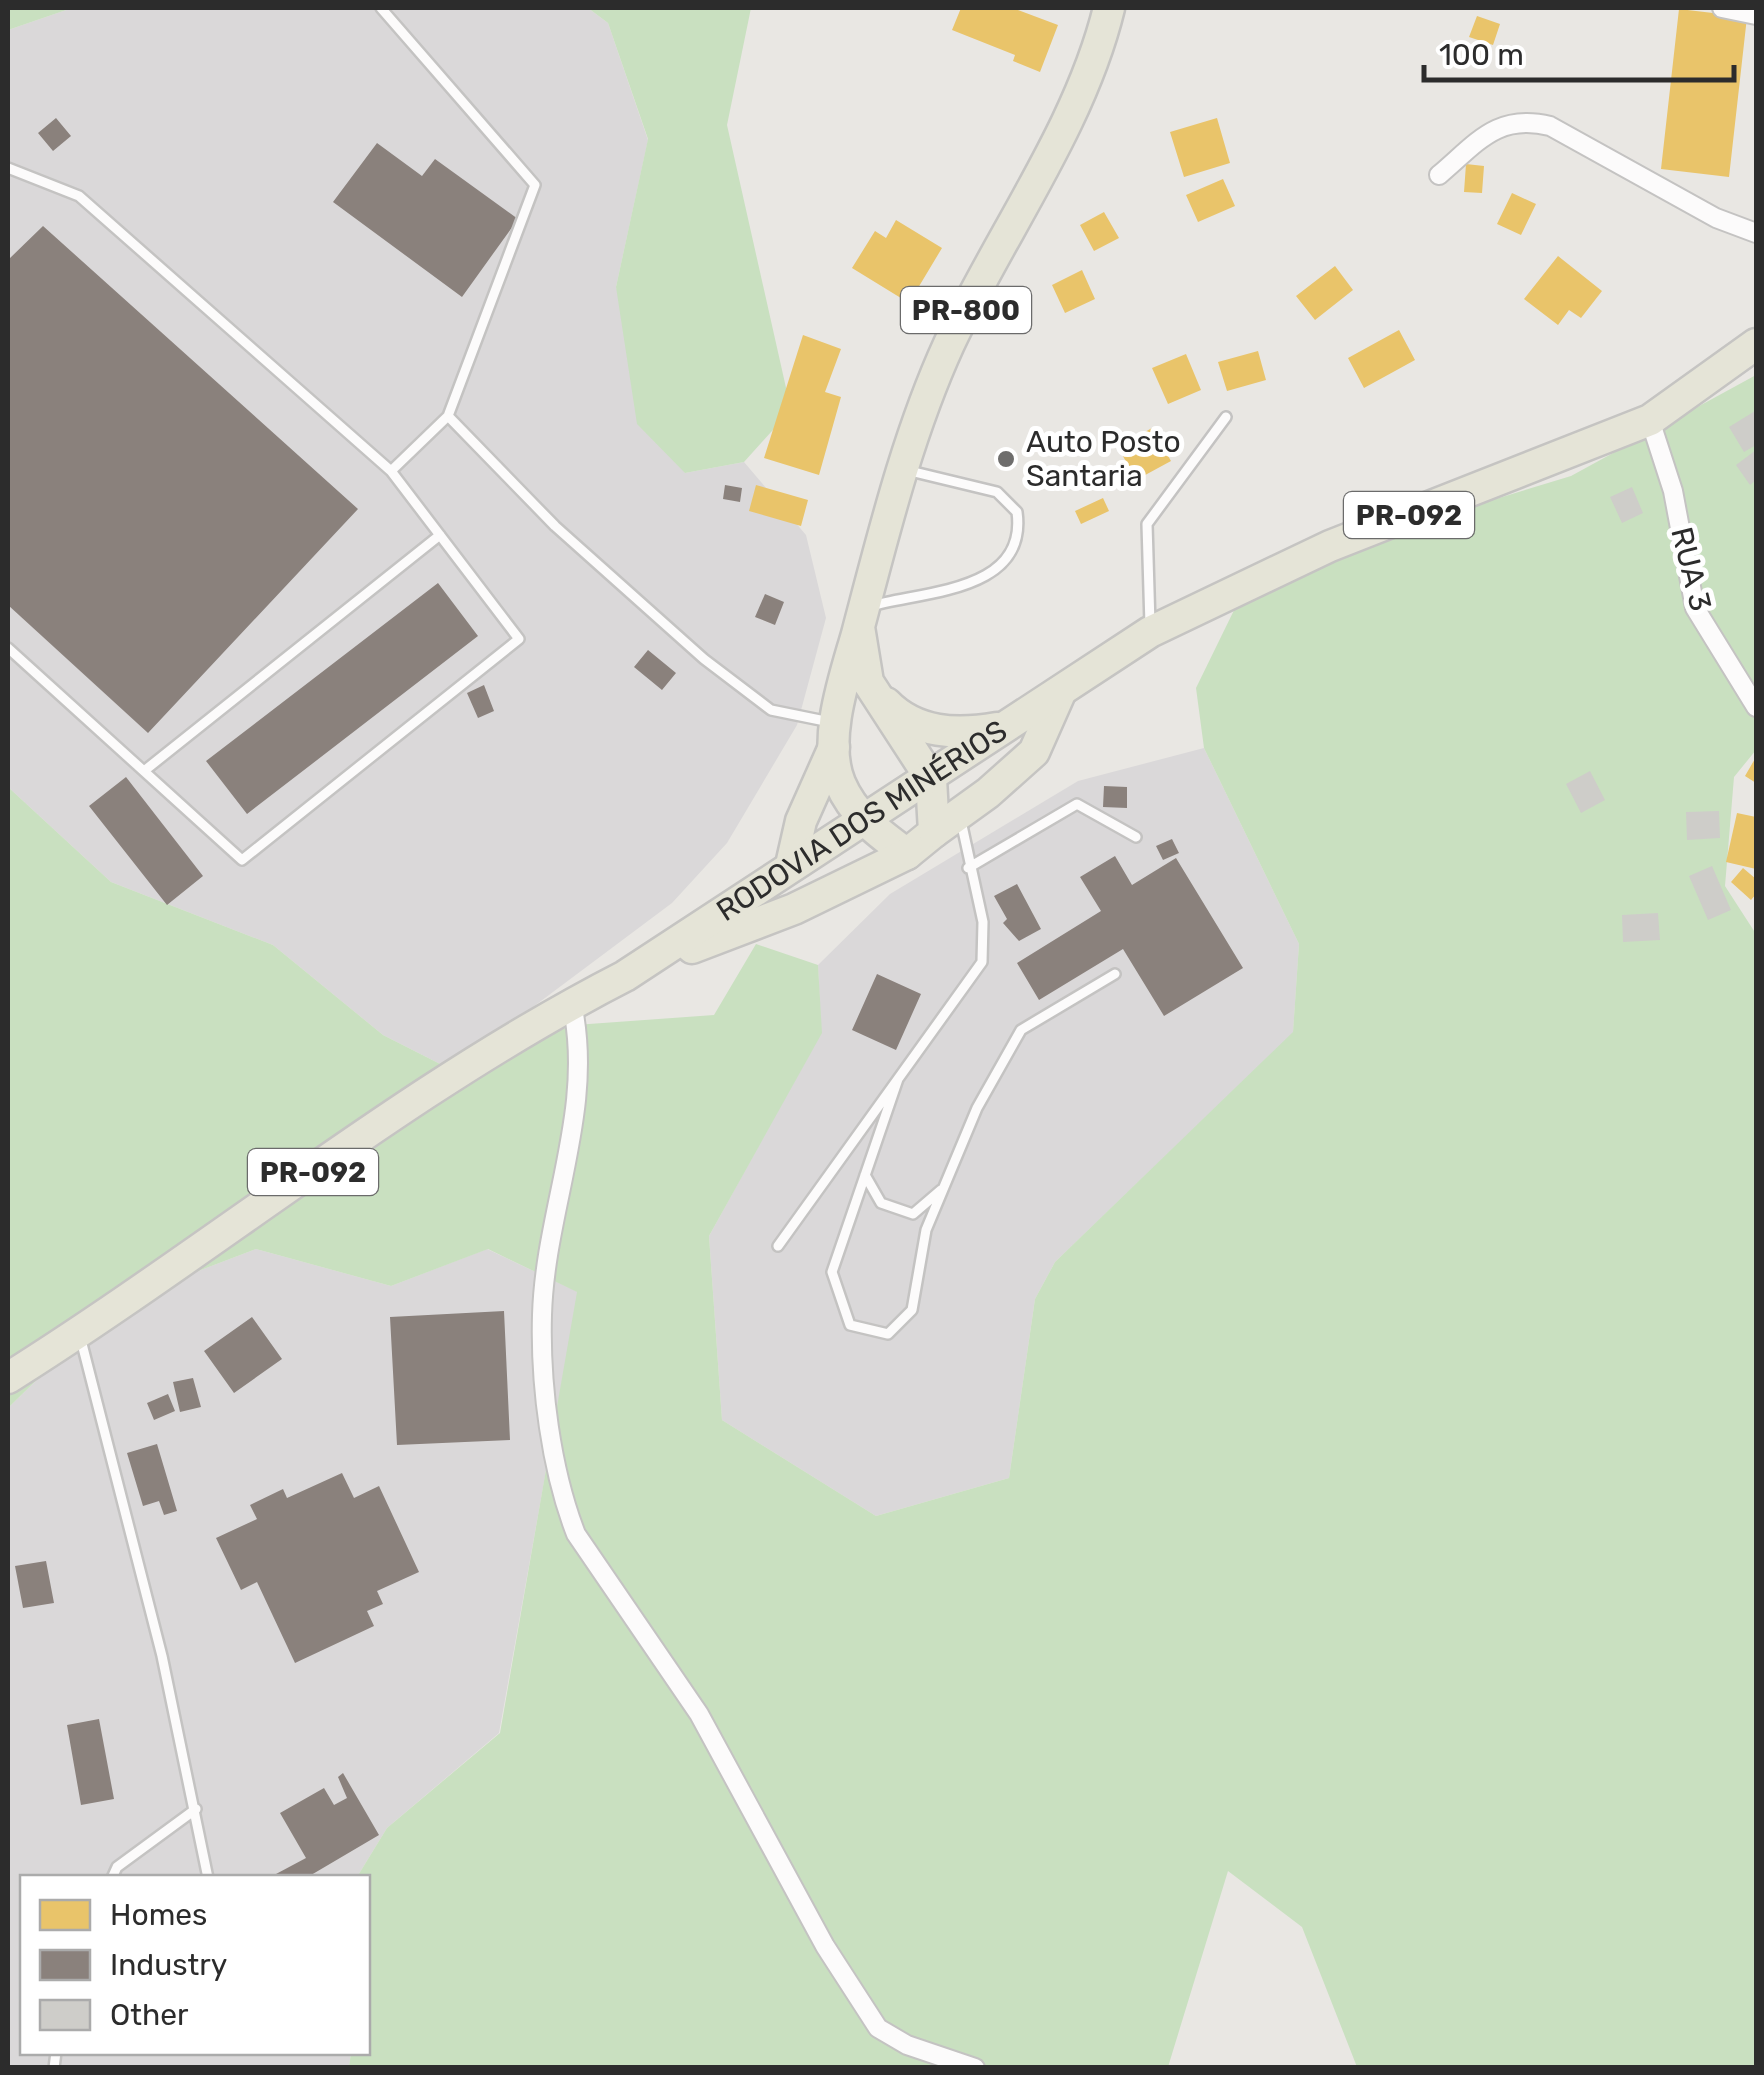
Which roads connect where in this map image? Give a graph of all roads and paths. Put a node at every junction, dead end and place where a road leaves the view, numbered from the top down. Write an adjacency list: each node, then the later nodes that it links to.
1 (380, 8): 9 (lane)
2 (1109, 8): 12 (main road, PR-800)
3 (1722, 8): 4 (street)
4 (1756, 15)
5 (8, 168): 13 (lane)
6 (1438, 175): 7 (street)
7 (1756, 233)
8 (1756, 344): 11 (main road, RODOVIA DOS MINÉRIOS / PR-092)
9 (448, 416): 13 (lane); 22 (lane)
10 (1226, 418): 16 (lane)
11 (1650, 420): 16 (main road, RODOVIA DOS MINÉRIOS / PR-092); 20 (street, RUA 3)
12 (904, 469): 15 (main road, PR-800); 15 (lane)
13 (391, 471): 14 (lane)
14 (440, 536): 23 (lane); 23 (lane)
15 (861, 617): 18 (main road, PR-800); 22 (main road, PR-800)
16 (1150, 632): 19 (main road, RODOVIA DOS MINÉRIOS / PR-092)
17 (8, 648): 23 (lane)
18 (868, 682): 21 (main road); 24 (main road, PR-800)
19 (1061, 691): 21 (main road, RODOVIA DOS MINÉRIOS / PR-092); 25 (main road)
20 (1756, 708)
21 (1010, 726): 24 (main road, RODOVIA DOS MINÉRIOS / PR-092)
22 (837, 734): 26 (main road, PR-800); 30 (main road)
23 (144, 771)
24 (928, 776): 26 (main road, RODOVIA DOS MINÉRIOS / PR-092); 27 (main road)
25 (960, 814): 27 (main road); 31 (lane)
26 (861, 818): 29 (main road); 30 (main road, RODOVIA DOS MINÉRIOS / PR-092)
27 (934, 832): 29 (main road)
28 (1136, 837): 31 (lane)
29 (908, 854): 33 (main road)
30 (791, 866): 33 (main road, RODOVIA DOS MINÉRIOS / PR-092)
31 (968, 868): 35 (lane)
32 (1115, 974): 37 (lane)
33 (625, 976): 34 (main road, RODOVIA DOS MINÉRIOS / PR-092)
34 (572, 1004): 39 (main road, RODOVIA DOS MINÉRIOS / PR-092); 44 (street)
35 (898, 1079): 36 (lane); 38 (lane)
36 (866, 1175): 37 (lane); 37 (lane)
37 (944, 1188)
38 (778, 1246)
39 (80, 1333): 40 (main road, RODOVIA DOS MINÉRIOS / PR-092); 41 (lane)
40 (8, 1378)
41 (196, 1809): 42 (lane); 43 (lane)
42 (113, 1875)
43 (207, 1875)
44 (974, 2068)

